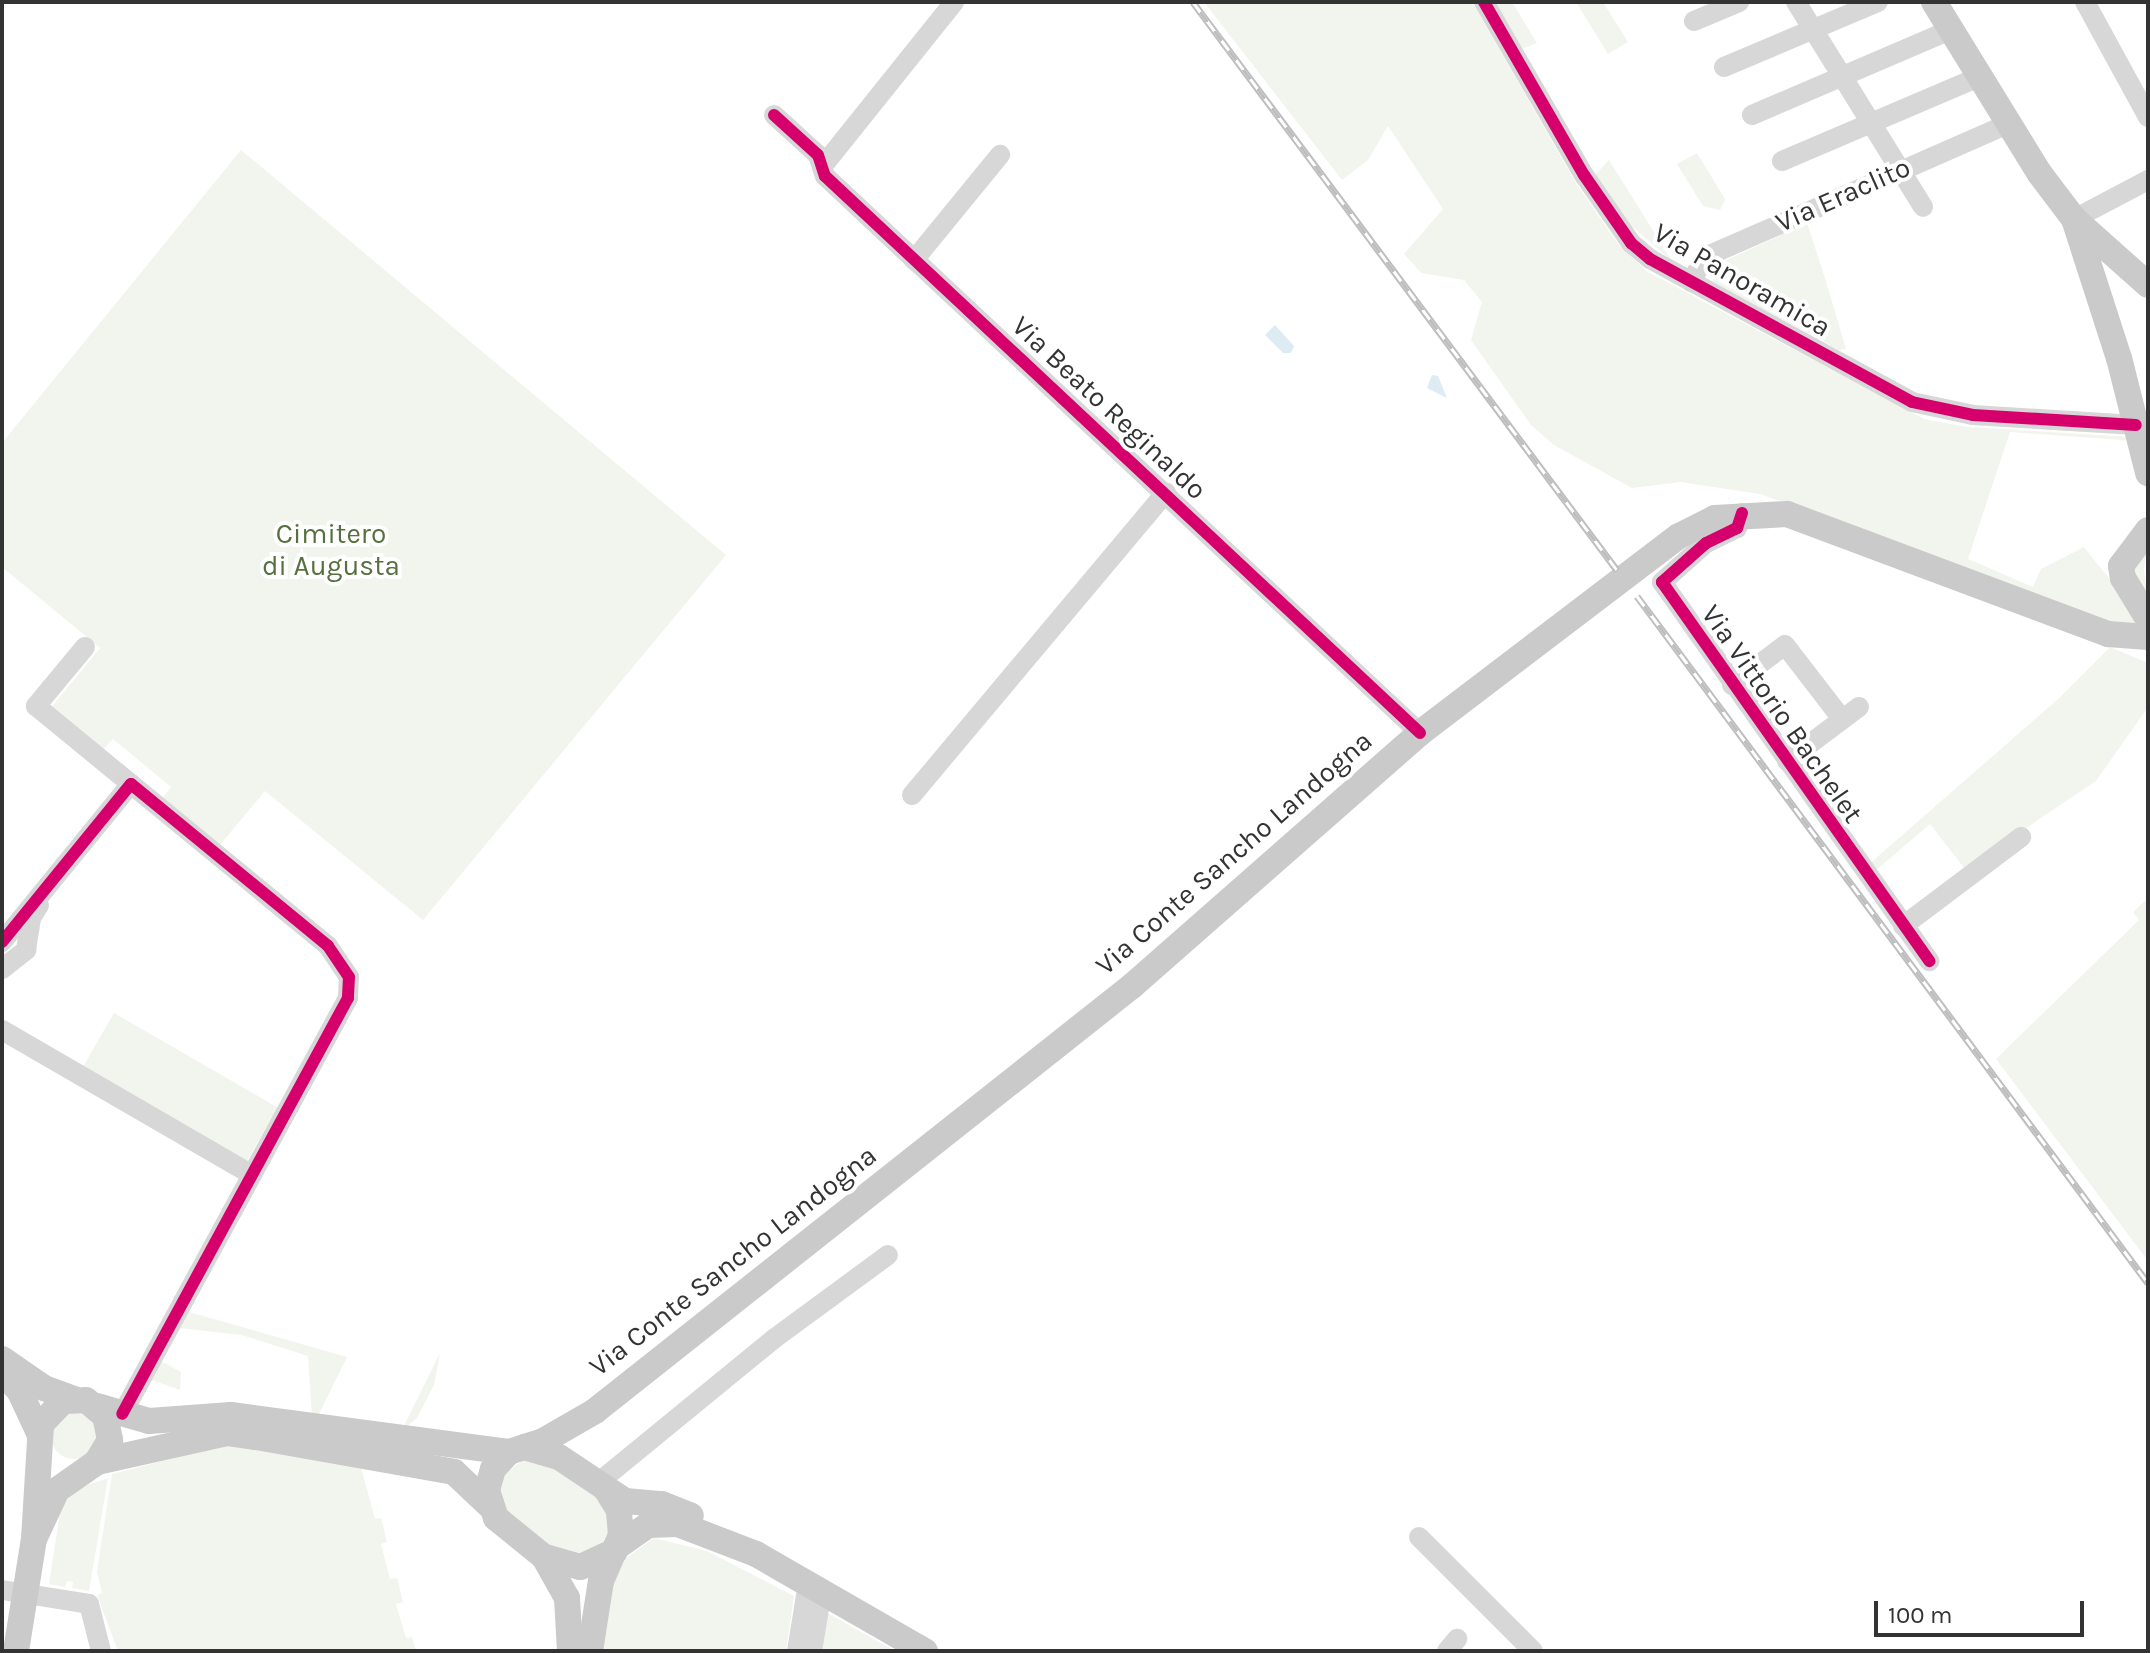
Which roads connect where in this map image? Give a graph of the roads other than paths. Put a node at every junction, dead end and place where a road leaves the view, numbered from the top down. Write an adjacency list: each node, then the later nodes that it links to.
1 (954, 2): 21 (street)
2 (1484, 2): 27 (street, Via Panoramica)
3 (1739, 2): 8 (street)
4 (1796, 2): 9 (street)
5 (1878, 2): 9 (street)
6 (1934, 2): 10 (main road)
7 (2085, 2): 16 (street)
8 (1694, 21)
9 (1813, 30): 11 (street); 12 (street)
10 (1950, 30): 12 (street); 13 (main road)
11 (1724, 67)
12 (1842, 76): 15 (street); 17 (street)
13 (1979, 77): 17 (street); 18 (main road)
14 (774, 115): 21 (street, Via Beato Reginaldo)
15 (1752, 115)
16 (2148, 117)
17 (1871, 123): 20 (street); 22 (street)
18 (2008, 124): 22 (street, Via Eraclito); 25 (main road)
19 (1000, 155): 26 (street)
20 (1782, 161)
21 (822, 167): 26 (street, Via Beato Reginaldo)
22 (1900, 170): 24 (street); 27 (street, Via Eraclito)
23 (2148, 180): 25 (street)
24 (1923, 207)
25 (2074, 219): 28 (main road); 29 (main road)
26 (914, 260): 33 (street, Via Beato Reginaldo)
27 (1691, 282): 30 (street, Via Panoramica)
28 (2148, 285)
29 (2128, 389): 30 (street); 31 (main road)
30 (2099, 425): 31 (street, Via Panoramica)
31 (2136, 425): 32 (main road)
32 (2148, 473)
33 (1166, 492): 42 (street, Via Beato Reginaldo); 45 (street)
34 (1742, 513): 37 (main road, Via Conte Sancho Landogna); 39 (street, Via Vittorio Bachelet); 42 (main road, Via Conte Sancho Landogna)
35 (2148, 530): 36 (main road)
36 (2148, 619)
37 (2148, 637)
38 (85, 647): 44 (street)
39 (1732, 685): 41 (street); 43 (street, Via Vittorio Bachelet)
40 (1859, 707): 41 (street)
41 (1842, 719): 43 (street)
42 (1420, 733): 57 (main road, Via Conte Sancho Landogna)
43 (1787, 761): 47 (street, Via Vittorio Bachelet)
44 (134, 786): 48 (street); 50 (street); 52 (street)
45 (912, 795)
46 (2021, 837): 47 (street)
47 (1903, 926): 49 (street, Via Vittorio Bachelet)
48 (2, 942)
49 (1929, 961)
50 (2, 969)
51 (2, 1030): 52 (street)
52 (250, 1174): 56 (street)
53 (888, 1255): 61 (street)
54 (2, 1359): 56 (main road)
55 (2, 1372): 58 (main road)
56 (97, 1406): 58 (main road); 59 (main road); 60 (main road)
57 (595, 1411): 59 (main road); 61 (main road)
58 (41, 1442): 60 (main road); 64 (main road)
59 (516, 1450): 61 (main road); 62 (main road)
60 (91, 1465): 62 (main road); 64 (main road)
61 (594, 1479): 65 (main road); 66 (main road)
62 (489, 1505): 67 (main road)
63 (1419, 1537): 77 (street)
64 (34, 1539): 69 (main road)
65 (617, 1548): 66 (main road); 67 (main road); 73 (main road)
66 (756, 1554): 68 (main road)
67 (544, 1557): 72 (main road)
68 (815, 1587): 74 (street); 75 (street); 76 (main road)
69 (14, 1592): 70 (main road); 71 (street)
70 (16, 1651)
71 (101, 1651)
72 (570, 1651)
73 (590, 1651)
74 (797, 1651)
75 (812, 1651)
76 (925, 1651)
77 (1533, 1651)

